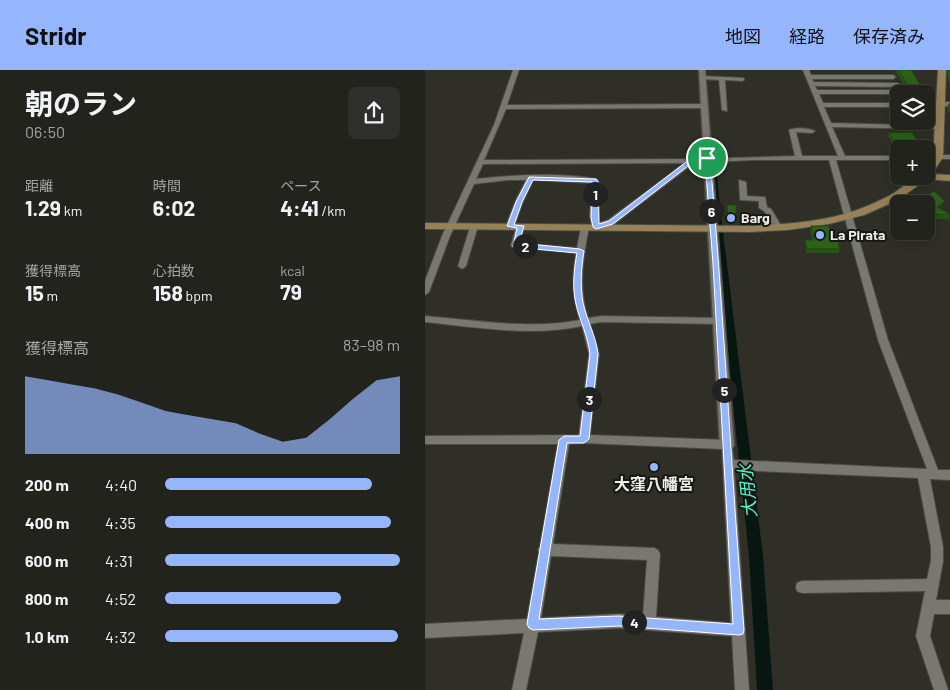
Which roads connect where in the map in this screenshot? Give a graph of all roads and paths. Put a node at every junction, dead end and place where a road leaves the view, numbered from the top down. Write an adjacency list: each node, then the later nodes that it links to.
1 (516, 70): 19 (street)
2 (702, 70): 8 (street)
3 (724, 70): 9 (street)
4 (889, 70): 7 (street)
5 (942, 70): 15 (main road)
6 (808, 73): 7 (street); 11 (street)
7 (893, 77): 12 (street)
8 (704, 78): 9 (street); 18 (street)
9 (723, 79): 10 (street); 20 (street)
10 (743, 79)
11 (811, 84): 12 (street); 13 (street)
12 (898, 84)
13 (814, 92): 14 (street); 16 (street)
14 (890, 93)
15 (944, 104): 24 (main road)
16 (819, 105): 17 (street); 22 (street)
17 (890, 105)
18 (705, 106): 19 (street); 28 (street)
19 (502, 107): 34 (street)
20 (725, 110)
21 (890, 124): 22 (street)
22 (828, 125): 30 (street)
23 (935, 125): 24 (street)
24 (940, 126): 26 (main road)
25 (812, 130): 32 (street)
26 (938, 157): 27 (street); 35 (main road); 37 (main road)
27 (950, 157)
28 (712, 158): 32 (street); 33 (street); 49 (street)
29 (832, 158): 30 (street); 32 (street); 42 (street)
30 (841, 158): 31 (street)
31 (890, 158)
32 (799, 159)
33 (692, 160): 34 (street); 47 (street)
34 (479, 162): 39 (street)
35 (935, 162)
36 (935, 174): 37 (main road)
37 (948, 174)
38 (531, 178): 39 (street); 46 (street); 47 (street)
39 (470, 182): 44 (street)
40 (742, 182): 48 (street)
41 (913, 185): 42 (main road)
42 (847, 217): 48 (main road); 61 (street)
43 (425, 226): 44 (main road)
44 (451, 226): 45 (main road); 52 (street)
45 (474, 226): 46 (main road); 51 (street)
46 (515, 226): 47 (main road); 50 (street)
47 (591, 227): 49 (main road); 50 (street)
48 (778, 227): 49 (main road)
49 (713, 228): 55 (street)
50 (580, 251): 54 (street)
51 (461, 266)
52 (425, 292)
53 (425, 318): 54 (street)
54 (585, 320): 55 (street); 56 (street)
55 (720, 321): 59 (street)
56 (584, 439): 58 (street); 59 (street)
57 (425, 440): 58 (street)
58 (564, 440): 63 (street)
59 (727, 445): 60 (street)
60 (728, 465): 61 (street); 70 (street)
61 (928, 474): 62 (street); 64 (street)
62 (949, 477)
63 (545, 550): 68 (street); 69 (street)
64 (932, 584): 65 (street); 66 (street)
65 (802, 587)
66 (928, 606): 67 (street); 74 (street)
67 (950, 607)
68 (649, 623): 69 (street); 70 (street)
69 (533, 624): 71 (street); 72 (street)
70 (739, 630): 73 (street)
71 (425, 631)
72 (519, 690)
73 (742, 690)
74 (941, 690)

